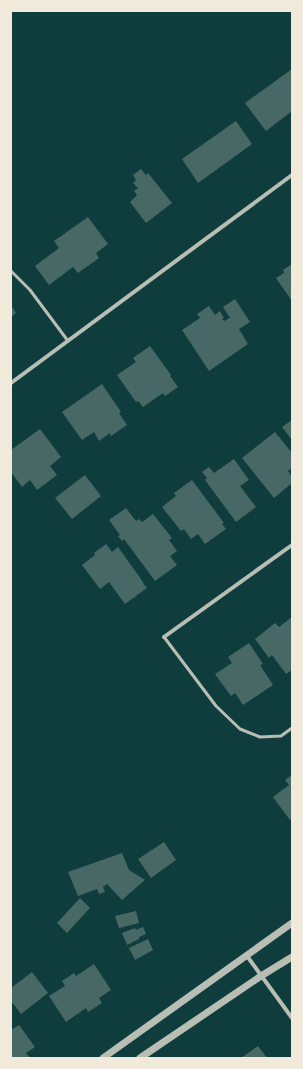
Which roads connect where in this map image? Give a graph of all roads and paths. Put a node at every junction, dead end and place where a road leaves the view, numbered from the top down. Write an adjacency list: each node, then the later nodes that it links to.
1 (292, 175): 3 (street)
2 (11, 271): 3 (lane)
3 (68, 341): 4 (street)
4 (11, 383)
5 (292, 545): 6 (street)
6 (164, 637): 7 (lane)
7 (292, 728)
8 (292, 923): 9 (street)
9 (247, 956): 11 (street); 13 (street)
10 (292, 956): 11 (street)
11 (261, 976): 12 (street); 14 (street)
12 (292, 1018)
13 (103, 1058)
14 (140, 1058)

